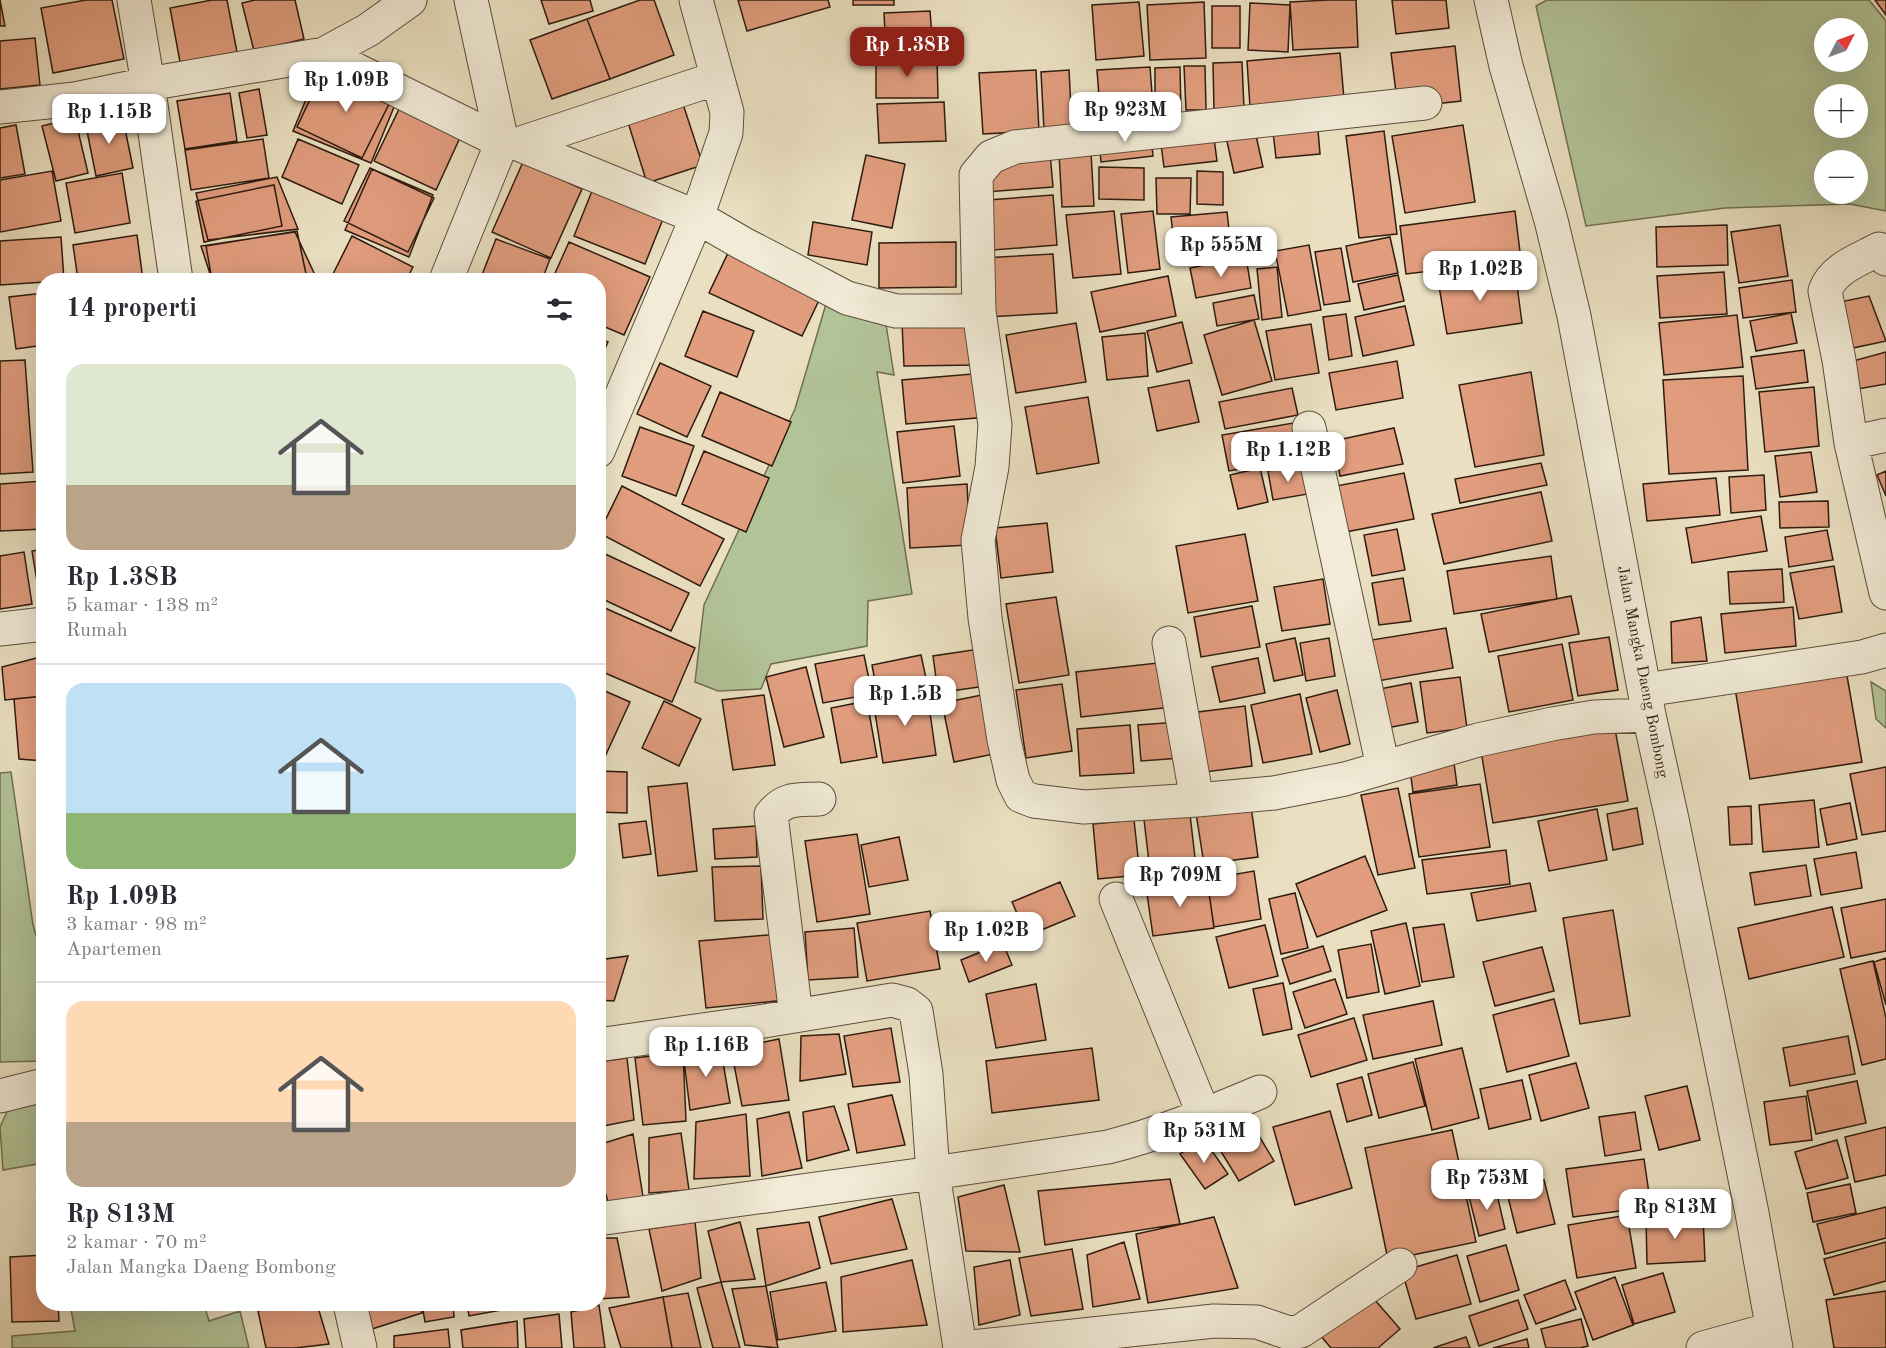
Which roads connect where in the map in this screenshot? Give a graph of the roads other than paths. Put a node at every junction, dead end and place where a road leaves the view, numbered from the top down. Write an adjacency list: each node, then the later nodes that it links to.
1 (134, 0): 8 (street)
2 (410, 0): 6 (street)
3 (471, 0): 11 (street)
4 (696, 0): 7 (street)
5 (1491, 0): 26 (street, Jalan Mangka Daeng Bombong)
6 (324, 54): 8 (street); 11 (street)
7 (717, 78): 11 (street); 12 (street)
8 (148, 84): 10 (street); 14 (street)
9 (1425, 103): 16 (street)
10 (0, 107)
11 (510, 143): 12 (street); 15 (street)
12 (697, 217): 16 (street); 18 (street)
13 (1884, 251): 20 (street)
14 (176, 273)
15 (449, 273)
16 (979, 311): 29 (street)
17 (1309, 428): 27 (street)
18 (606, 432)
19 (1886, 435): 20 (street)
20 (1851, 443): 21 (street)
21 (1886, 593)
22 (36, 625): 23 (street)
23 (0, 629)
24 (1169, 643): 29 (street)
25 (1878, 660): 26 (street)
26 (1647, 702): 27 (street); 42 (street, Jalan Mangka Daeng Bombong)
27 (1383, 767): 29 (street)
28 (819, 799): 31 (street)
29 (1197, 800)
30 (1116, 899): 36 (street)
31 (796, 1015): 32 (street); 37 (street)
32 (606, 1044)
33 (36, 1086): 34 (street)
34 (2, 1088)
35 (1260, 1092): 36 (street)
36 (1204, 1115): 37 (street)
37 (933, 1173): 38 (street); 44 (street)
38 (606, 1218)
39 (1400, 1265): 41 (street)
40 (352, 1311): 43 (street)
41 (1138, 1339): 44 (street)
42 (1774, 1339): 45 (street)
43 (360, 1348)
44 (961, 1348)
45 (1703, 1348)

